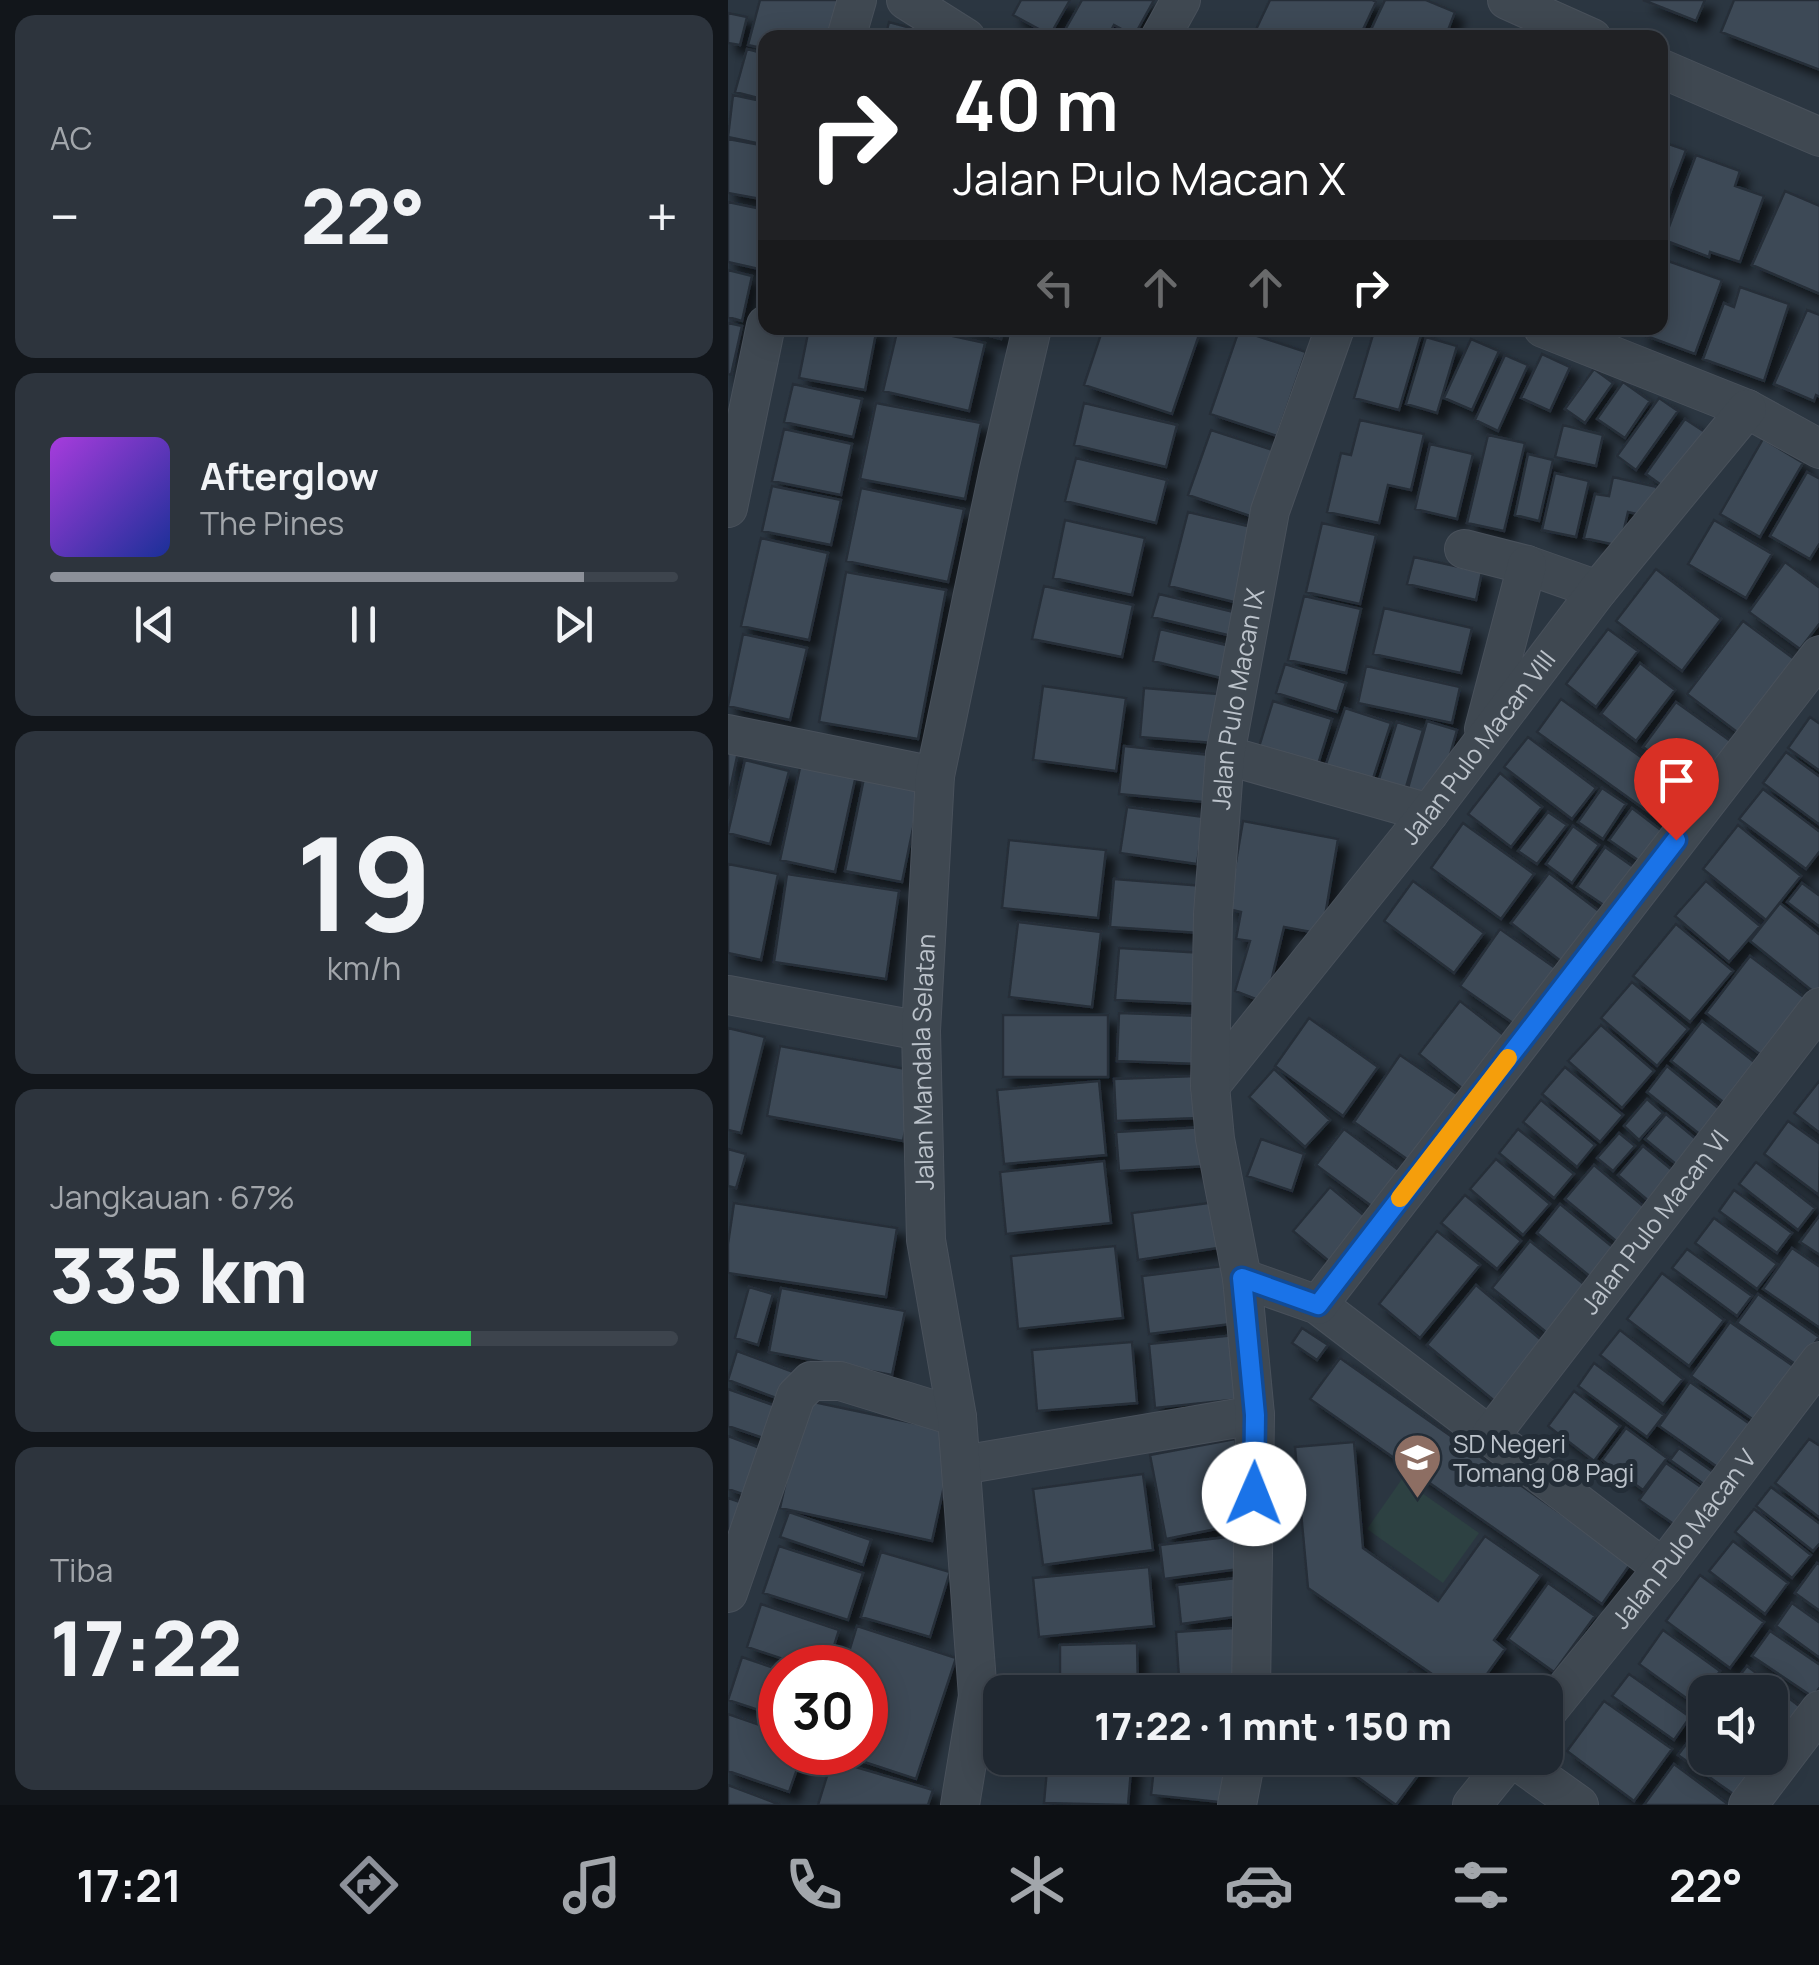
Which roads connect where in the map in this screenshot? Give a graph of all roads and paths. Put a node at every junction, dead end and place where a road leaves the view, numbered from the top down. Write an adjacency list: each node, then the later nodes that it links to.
1 (857, 0): 5 (street)
2 (906, 0): 6 (street)
3 (1180, 0): 7 (street)
4 (1506, 0): 8 (street)
5 (848, 30)
6 (953, 30)
7 (1164, 30)
8 (1574, 30)
9 (1668, 71): 10 (street)
10 (1820, 137)
11 (764, 335): 17 (street)
12 (1030, 335): 25 (street, Jalan Mandala Selatan)
13 (1333, 335): 24 (street, Jalan Pulo Macan IX)
14 (1560, 335): 15 (street)
15 (1747, 409): 16 (street); 20 (street, Jalan Pulo Macan VIII)
16 (1820, 449)
17 (728, 508)
18 (1464, 549): 19 (street)
19 (1527, 566): 20 (street); 23 (street)
20 (1598, 590): 23 (street, Jalan Pulo Macan VIII)
21 (1820, 655): 32 (street)
22 (728, 734): 25 (street)
23 (1480, 746): 26 (street, Jalan Pulo Macan VIII)
24 (1225, 756): 26 (street); 30 (street, Jalan Pulo Macan IX)
25 (935, 776): 29 (street, Jalan Mandala Selatan)
26 (1429, 813): 30 (street, Jalan Pulo Macan VIII)
27 (728, 995): 29 (street)
28 (1820, 1007): 36 (street, Jalan Pulo Macan VI)
29 (921, 1031): 35 (street, Jalan Mandala Selatan)
30 (1210, 1086): 31 (street, Jalan Pulo Macan IX)
31 (1242, 1278): 32 (street); 34 (street, Jalan Pulo Macan IX)
32 (1318, 1305): 36 (street)
33 (1820, 1361): 38 (street, Jalan Pulo Macan V)
34 (1255, 1415): 37 (street); 40 (street, Jalan Pulo Macan IX)
35 (957, 1417): 37 (street, Jalan Mandala Selatan); 39 (street)
36 (1490, 1436): 38 (street)
37 (962, 1465): 46 (street, Jalan Mandala Selatan)
38 (1663, 1568): 41 (street, Jalan Pulo Macan V)
39 (728, 1594)
40 (1252, 1675)
41 (1563, 1692)
42 (1820, 1710): 50 (street)
43 (1243, 1775): 47 (street)
44 (1497, 1775): 48 (street)
45 (1536, 1775): 49 (street)
46 (960, 1805)
47 (1237, 1805)
48 (1472, 1805)
49 (1579, 1805)
50 (1748, 1805)

